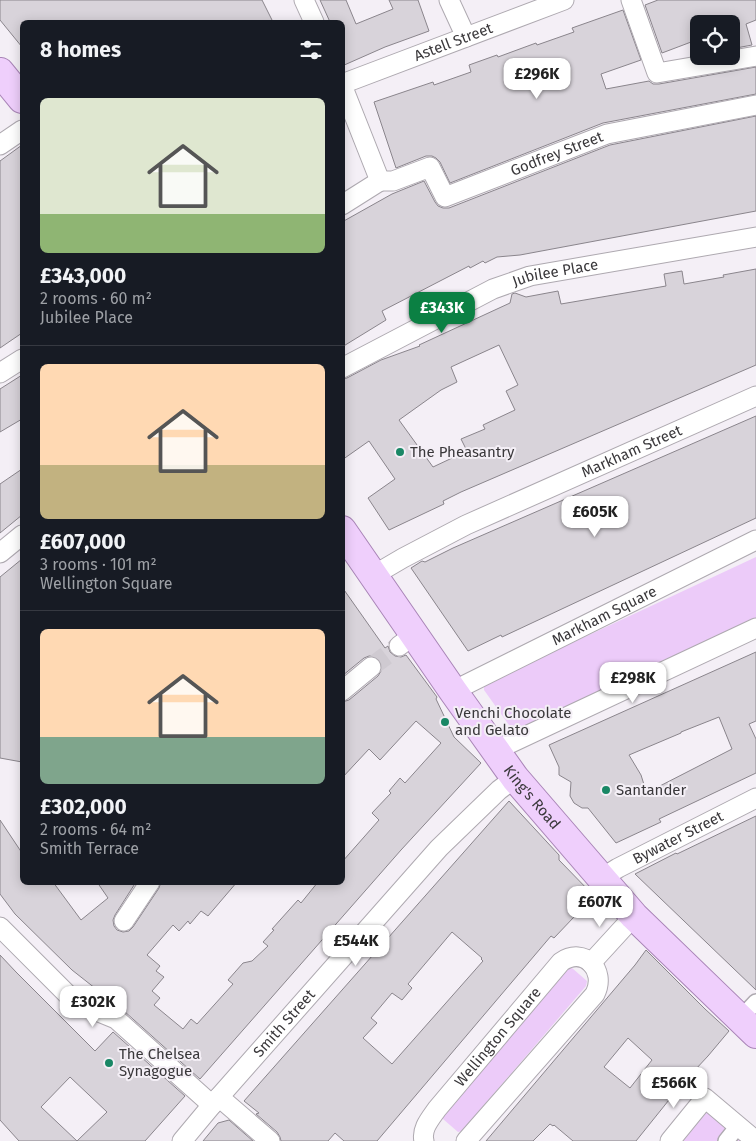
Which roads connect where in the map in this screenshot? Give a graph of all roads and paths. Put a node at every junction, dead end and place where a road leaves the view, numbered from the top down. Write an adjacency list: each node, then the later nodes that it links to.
1 (304, 0): 5 (street)
2 (449, 0): 6 (street)
3 (564, 0): 6 (street, Astell Street)
4 (631, 0): 7 (street)
5 (313, 20)
6 (466, 37): 9 (street, Astell Street)
7 (756, 56)
8 (0, 72): 11 (main road)
9 (345, 84)
10 (345, 93): 15 (street)
11 (20, 97)
12 (756, 105): 15 (street, Godfrey Street)
13 (20, 131): 14 (street)
14 (0, 145)
15 (380, 181): 16 (street)
16 (345, 202)
17 (756, 237): 19 (street, Jubilee Place)
18 (20, 360): 20 (street)
19 (345, 366)
20 (0, 373)
21 (756, 396): 26 (street, Markham Street)
22 (345, 534): 26 (main road, King's Road)
23 (20, 537): 25 (street)
24 (756, 540): 30 (street, Markham Square)
25 (0, 553)
26 (374, 576): 30 (main road, King's Road)
27 (756, 628): 31 (street)
28 (371, 667): 29 (street)
29 (345, 689)
30 (453, 691): 31 (main road, King's Road)
31 (496, 750): 32 (main road, King's Road)
32 (515, 778): 34 (main road, King's Road); 41 (street, Smith Street)
33 (756, 798): 34 (street, Bywater Street)
34 (602, 878): 36 (main road, King's Road)
35 (148, 885): 37 (street)
36 (634, 916): 39 (street); 40 (main road, King's Road)
37 (124, 921)
38 (0, 927): 41 (street)
39 (590, 963): 45 (street, Wellington Square); 46 (street)
40 (751, 1018)
41 (216, 1101): 43 (street, Smith Street); 44 (street)
42 (738, 1126): 47 (street); 48 (street); 49 (street)
43 (182, 1141)
44 (270, 1141)
45 (424, 1141)
46 (466, 1141)
47 (670, 1141)
48 (726, 1141)
49 (756, 1141)

